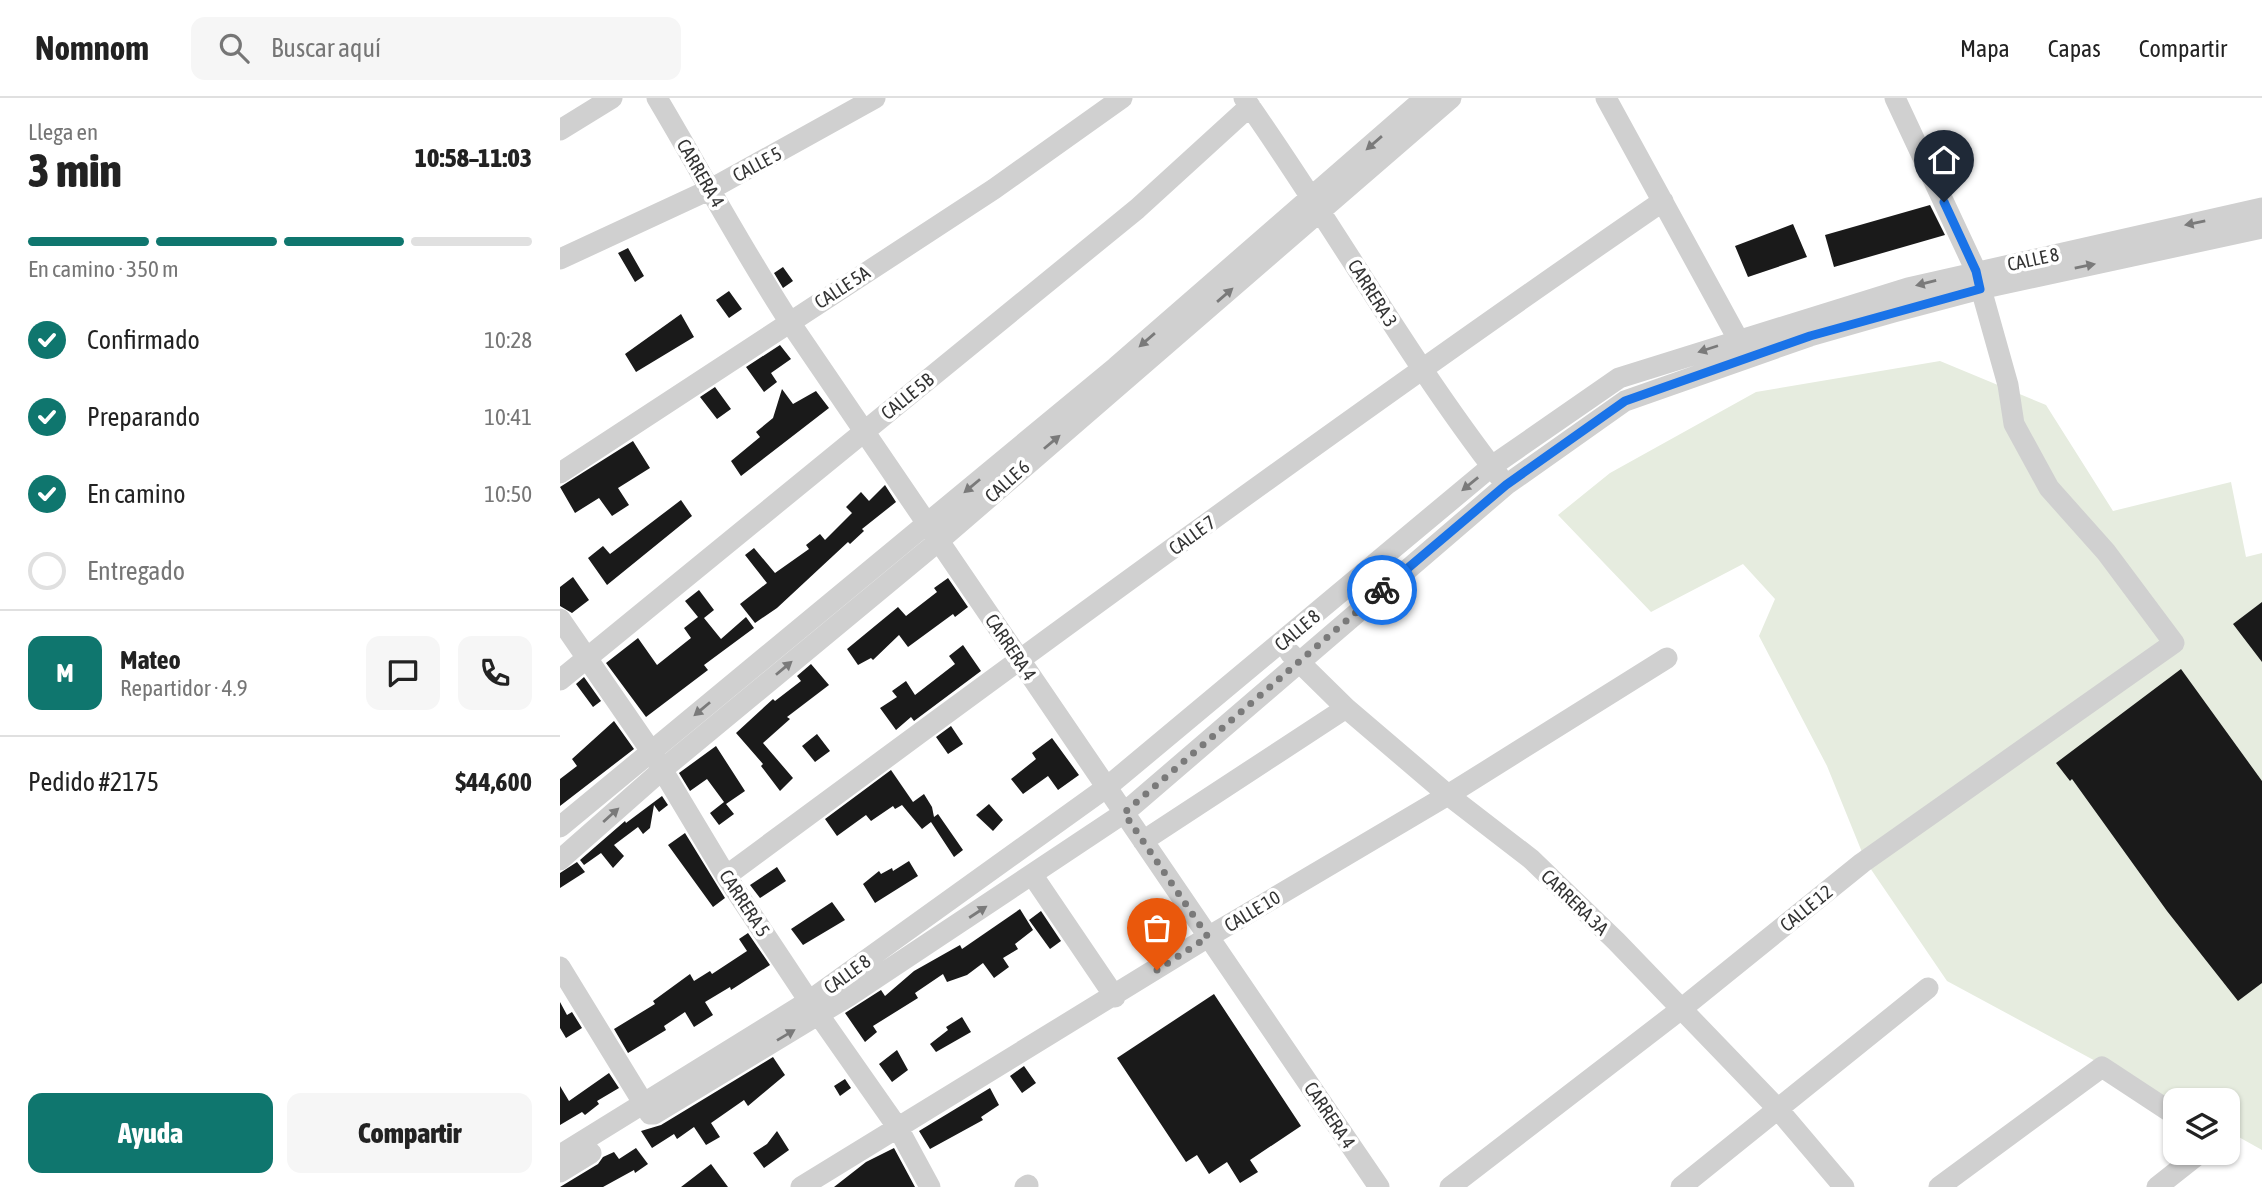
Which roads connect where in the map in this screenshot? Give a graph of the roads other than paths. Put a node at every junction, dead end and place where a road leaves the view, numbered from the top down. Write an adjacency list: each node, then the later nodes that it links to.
1 (657, 98): 11 (street, CARRERA 4)
2 (875, 98): 11 (street, CALLE 5)
3 (1122, 98): 18 (street, CALLE 5A)
4 (1425, 98): 13 (street, CALLE 6, one-way to 13)
5 (1451, 98): 13 (street, CALLE 6)
6 (1606, 98): 12 (street)
7 (1895, 98): 17 (street)
8 (609, 99): 10 (street)
9 (1247, 102): 13 (street, CARRERA 3); 22 (street, CALLE 5B)
10 (560, 130)
11 (711, 188): 16 (street, CALLE 5); 18 (street, CARRERA 4)
12 (1662, 201): 19 (street); 21 (street, CALLE 7)
13 (1317, 203): 21 (street, CARRERA 3); 26 (street, CALLE 6)
14 (2262, 208): 17 (street, CALLE 8, one-way to 17)
15 (2262, 229): 17 (street, CALLE 8, one-way to 15)
16 (560, 259)
17 (1978, 280): 19 (street, CALLE 8, one-way to 19); 20 (street, CALLE 8); 51 (street, CALLE 12)
18 (789, 321): 22 (street, CARRERA 4); 24 (street, CALLE 5A)
19 (1739, 339): 20 (street); 23 (street, CALLE 8, one-way to 23)
20 (1748, 359): 25 (street, CALLE 8)
21 (1420, 368): 23 (street, CARRERA 3); 32 (street, CALLE 7)
22 (863, 431): 26 (street, CARRERA 4); 31 (street, CALLE 5B)
23 (1492, 466): 25 (street, CARRERA 3); 29 (street, CALLE 8, one-way to 29)
24 (560, 473)
25 (1506, 485): 33 (street, CALLE 8)
26 (934, 531): 27 (street, CALLE 6); 32 (street, CARRERA 4)
27 (856, 594): 36 (street, CALLE 6, one-way to 36); 37 (street, CALLE 6, one-way to 27)
28 (560, 619): 31 (street, CARRERA 5)
29 (1282, 643): 33 (street, CARRERA 3A); 38 (street, CALLE 8)
30 (1667, 658): 39 (street, CALLE 10)
31 (586, 659): 34 (street, CALLE 5B); 36 (street, CARRERA 5)
32 (1019, 659): 38 (street, CARRERA 4); 44 (street, CALLE 7)
33 (1297, 663): 35 (street, CARRERA 3A); 40 (street, CALLE 8)
34 (560, 680)
35 (1346, 708): 39 (street, CARRERA 3A); 42 (street)
36 (651, 751): 37 (street, CARRERA 5); 41 (street, CALLE 6)
37 (662, 770): 43 (street, CALLE 6, one-way to 37); 44 (street, CARRERA 5)
38 (1107, 787): 40 (street, CARRERA 4); 50 (street, CALLE 8)
39 (1448, 795): 46 (street, CALLE 10); 51 (street, CARRERA 3A)
40 (1124, 813): 42 (street, CARRERA 4); 45 (street, CALLE 8)
41 (560, 827)
42 (1143, 841): 46 (street, CARRERA 4)
43 (560, 860)
44 (726, 876): 50 (street, CARRERA 5)
45 (1033, 877): 49 (street); 50 (street, CALLE 8, one-way to 45)
46 (1208, 937): 49 (street, CALLE 10); 61 (street, CARRERA 4)
47 (560, 967): 54 (street)
48 (1928, 988): 53 (street)
49 (1115, 997): 55 (street, CALLE 10)
50 (814, 1008): 54 (street, CALLE 8); 55 (street, CARRERA 5)
51 (1680, 1010): 53 (street, CARRERA 3A); 62 (street, CALLE 12)
52 (2163, 1107): 65 (street)
53 (1777, 1108): 63 (street); 64 (street, CARRERA 3A)
54 (647, 1110): 56 (street, CALLE 8); 58 (street, CALLE 8)
55 (898, 1128): 59 (street, CALLE 10); 60 (street, CARRERA 5)
56 (560, 1155)
57 (2185, 1165): 66 (street)
58 (560, 1172)
59 (801, 1187)
60 (930, 1187)
61 (1379, 1187)
62 (1450, 1187)
63 (1681, 1187)
64 (1844, 1187)
65 (1939, 1187)
66 (2157, 1187)

